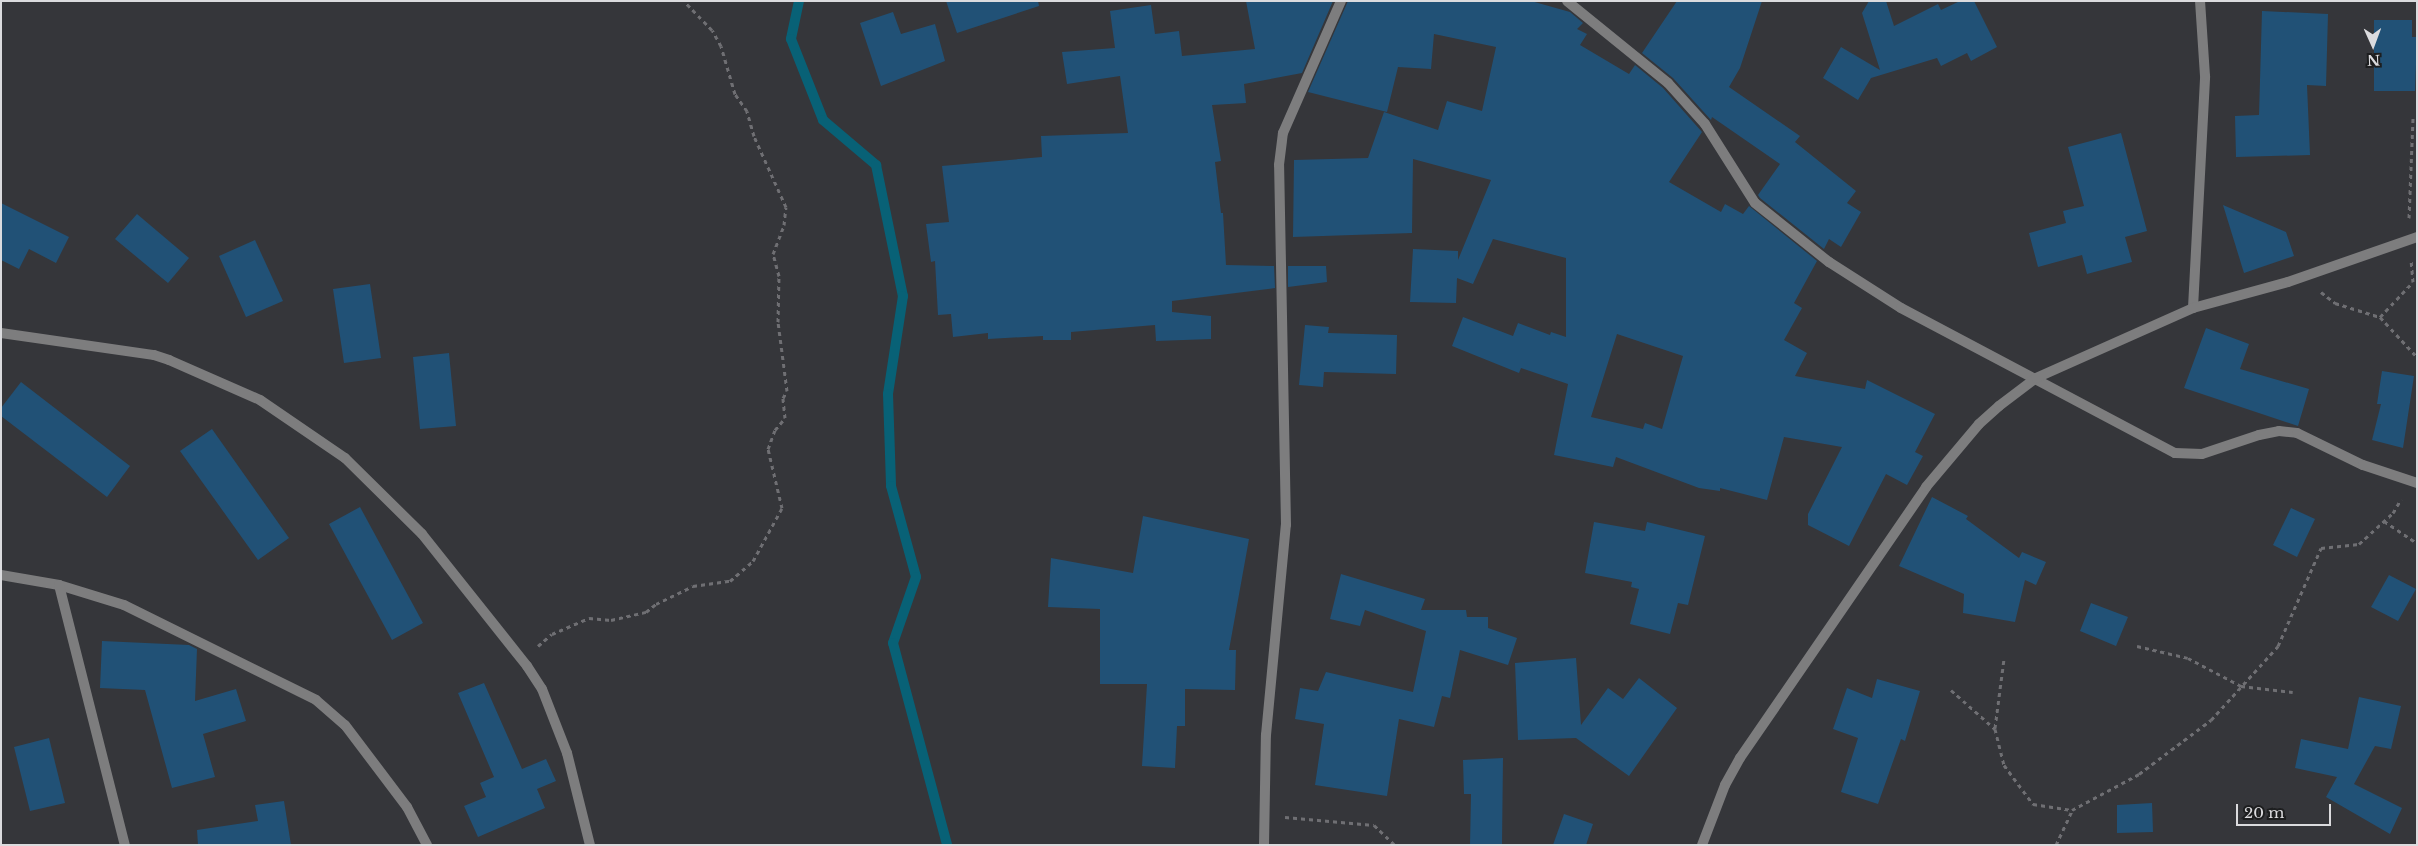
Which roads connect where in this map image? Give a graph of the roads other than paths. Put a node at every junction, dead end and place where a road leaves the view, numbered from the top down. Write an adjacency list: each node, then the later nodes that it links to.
1 (1341, 1): 14 (street)
2 (1568, 1): 7 (street)
3 (2200, 1): 5 (street)
4 (2412, 238): 5 (street)
5 (2193, 308): 7 (street)
6 (1, 333): 13 (street)
7 (2036, 378): 8 (street); 15 (street)
8 (2414, 483)
9 (1, 575): 10 (street)
10 (59, 586): 11 (street); 12 (street)
11 (125, 845)
12 (427, 845)
13 (590, 845)
14 (1264, 845)
15 (1702, 845)

